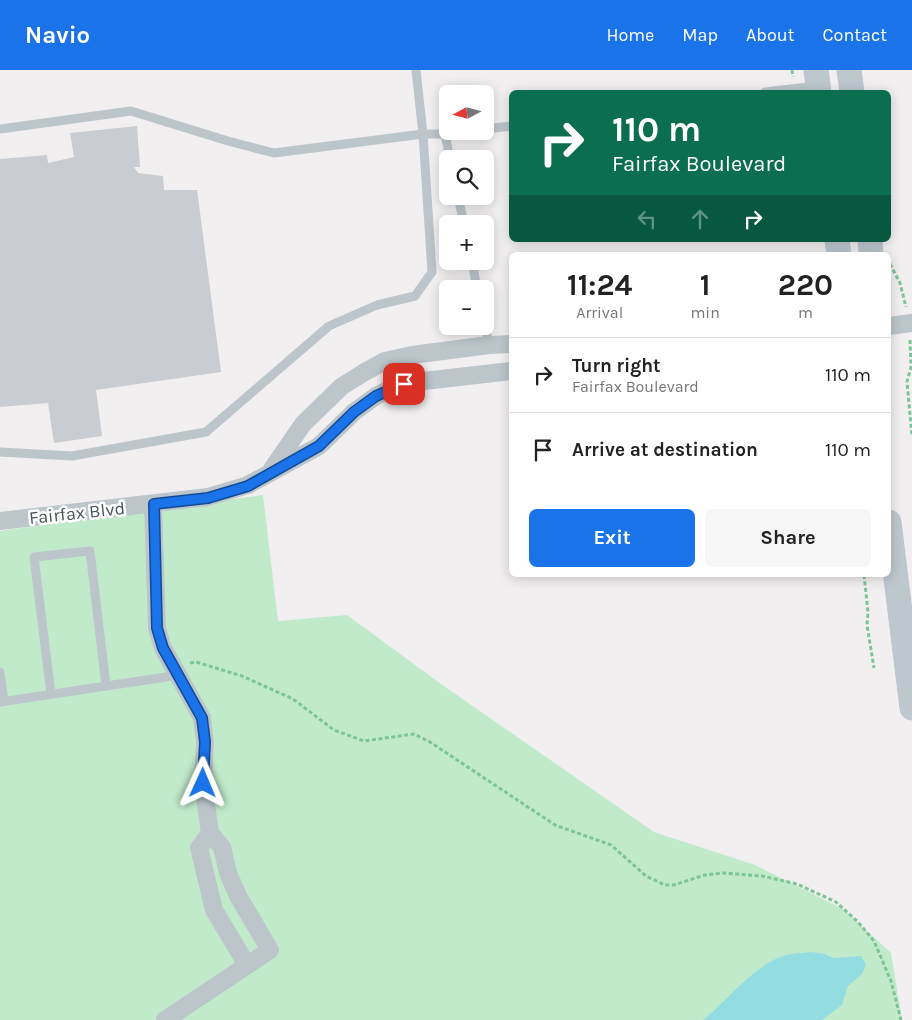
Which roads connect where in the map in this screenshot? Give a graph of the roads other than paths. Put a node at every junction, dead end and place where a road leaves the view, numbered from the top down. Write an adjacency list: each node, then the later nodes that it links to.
1 (416, 70): 9 (lane)
2 (849, 70): 5 (street)
3 (817, 83): 4 (lane)
4 (777, 90)
5 (852, 90)
6 (509, 126): 7 (lane)
7 (494, 128)
8 (0, 129): 9 (lane)
9 (423, 134): 10 (lane); 17 (lane)
10 (439, 134)
11 (910, 323): 12 (street)
12 (891, 326)
13 (487, 335): 15 (lane)
14 (509, 344): 15 (street)
15 (489, 345): 18 (street)
16 (509, 371): 18 (street, Fairfax Blvd)
17 (0, 452)
18 (270, 472): 19 (street, Fairfax Blvd)
19 (154, 504): 20 (street, Fairfax Blvd); 22 (street)
20 (0, 521)
21 (891, 538): 27 (street)
22 (176, 670): 24 (lane); 28 (street)
23 (0, 672): 26 (lane)
24 (106, 686): 25 (lane); 25 (lane)
25 (51, 694): 26 (lane)
26 (2, 702)
27 (912, 708)
28 (210, 833): 29 (street); 29 (street)
29 (247, 965): 30 (street)
30 (165, 1020)

